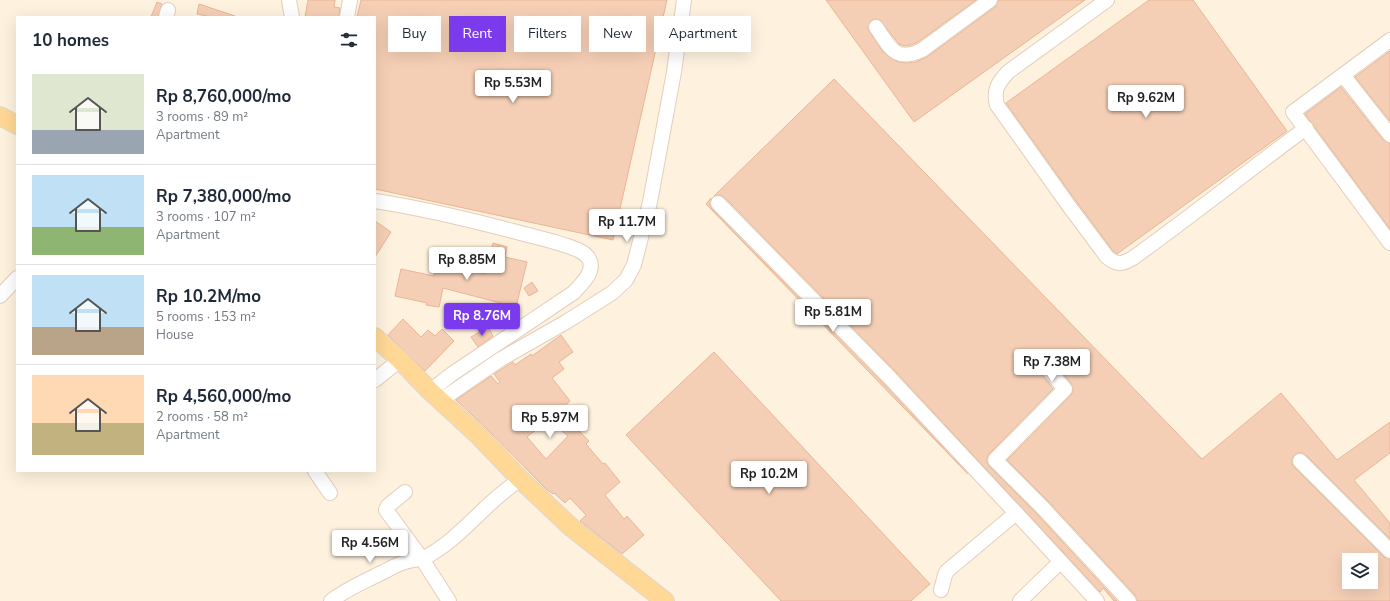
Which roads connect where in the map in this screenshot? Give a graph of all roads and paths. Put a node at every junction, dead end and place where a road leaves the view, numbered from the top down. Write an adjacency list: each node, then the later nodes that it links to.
1 (289, 0): 6 (street)
2 (350, 0): 7 (street)
3 (684, 0): 24 (street)
4 (990, 0): 8 (street)
5 (1106, 0): 13 (street)
6 (292, 16)
7 (347, 16)
8 (876, 27)
9 (1390, 40): 10 (street)
10 (1343, 75): 13 (street); 14 (street)
11 (0, 116): 12 (main road)
12 (16, 124)
13 (1306, 128): 17 (street)
14 (1390, 135)
15 (376, 201): 24 (street)
16 (718, 203): 30 (street)
17 (1390, 243)
18 (16, 279): 19 (street)
19 (0, 296)
20 (376, 338): 22 (main road)
21 (1038, 358): 40 (street)
22 (400, 360): 23 (street); 24 (main road)
23 (376, 379)
24 (436, 396): 27 (main road)
25 (1300, 461): 31 (street)
26 (317, 472): 29 (street)
27 (520, 479): 32 (street); 37 (main road)
28 (405, 492): 32 (street)
29 (330, 493)
30 (1016, 513): 33 (street); 34 (street)
31 (1390, 551)
32 (422, 559): 35 (street); 36 (street)
33 (1060, 562): 38 (street); 39 (street)
34 (941, 590)
35 (331, 601)
36 (449, 601)
37 (665, 601)
38 (1020, 601)
39 (1097, 601)
40 (1128, 601)

